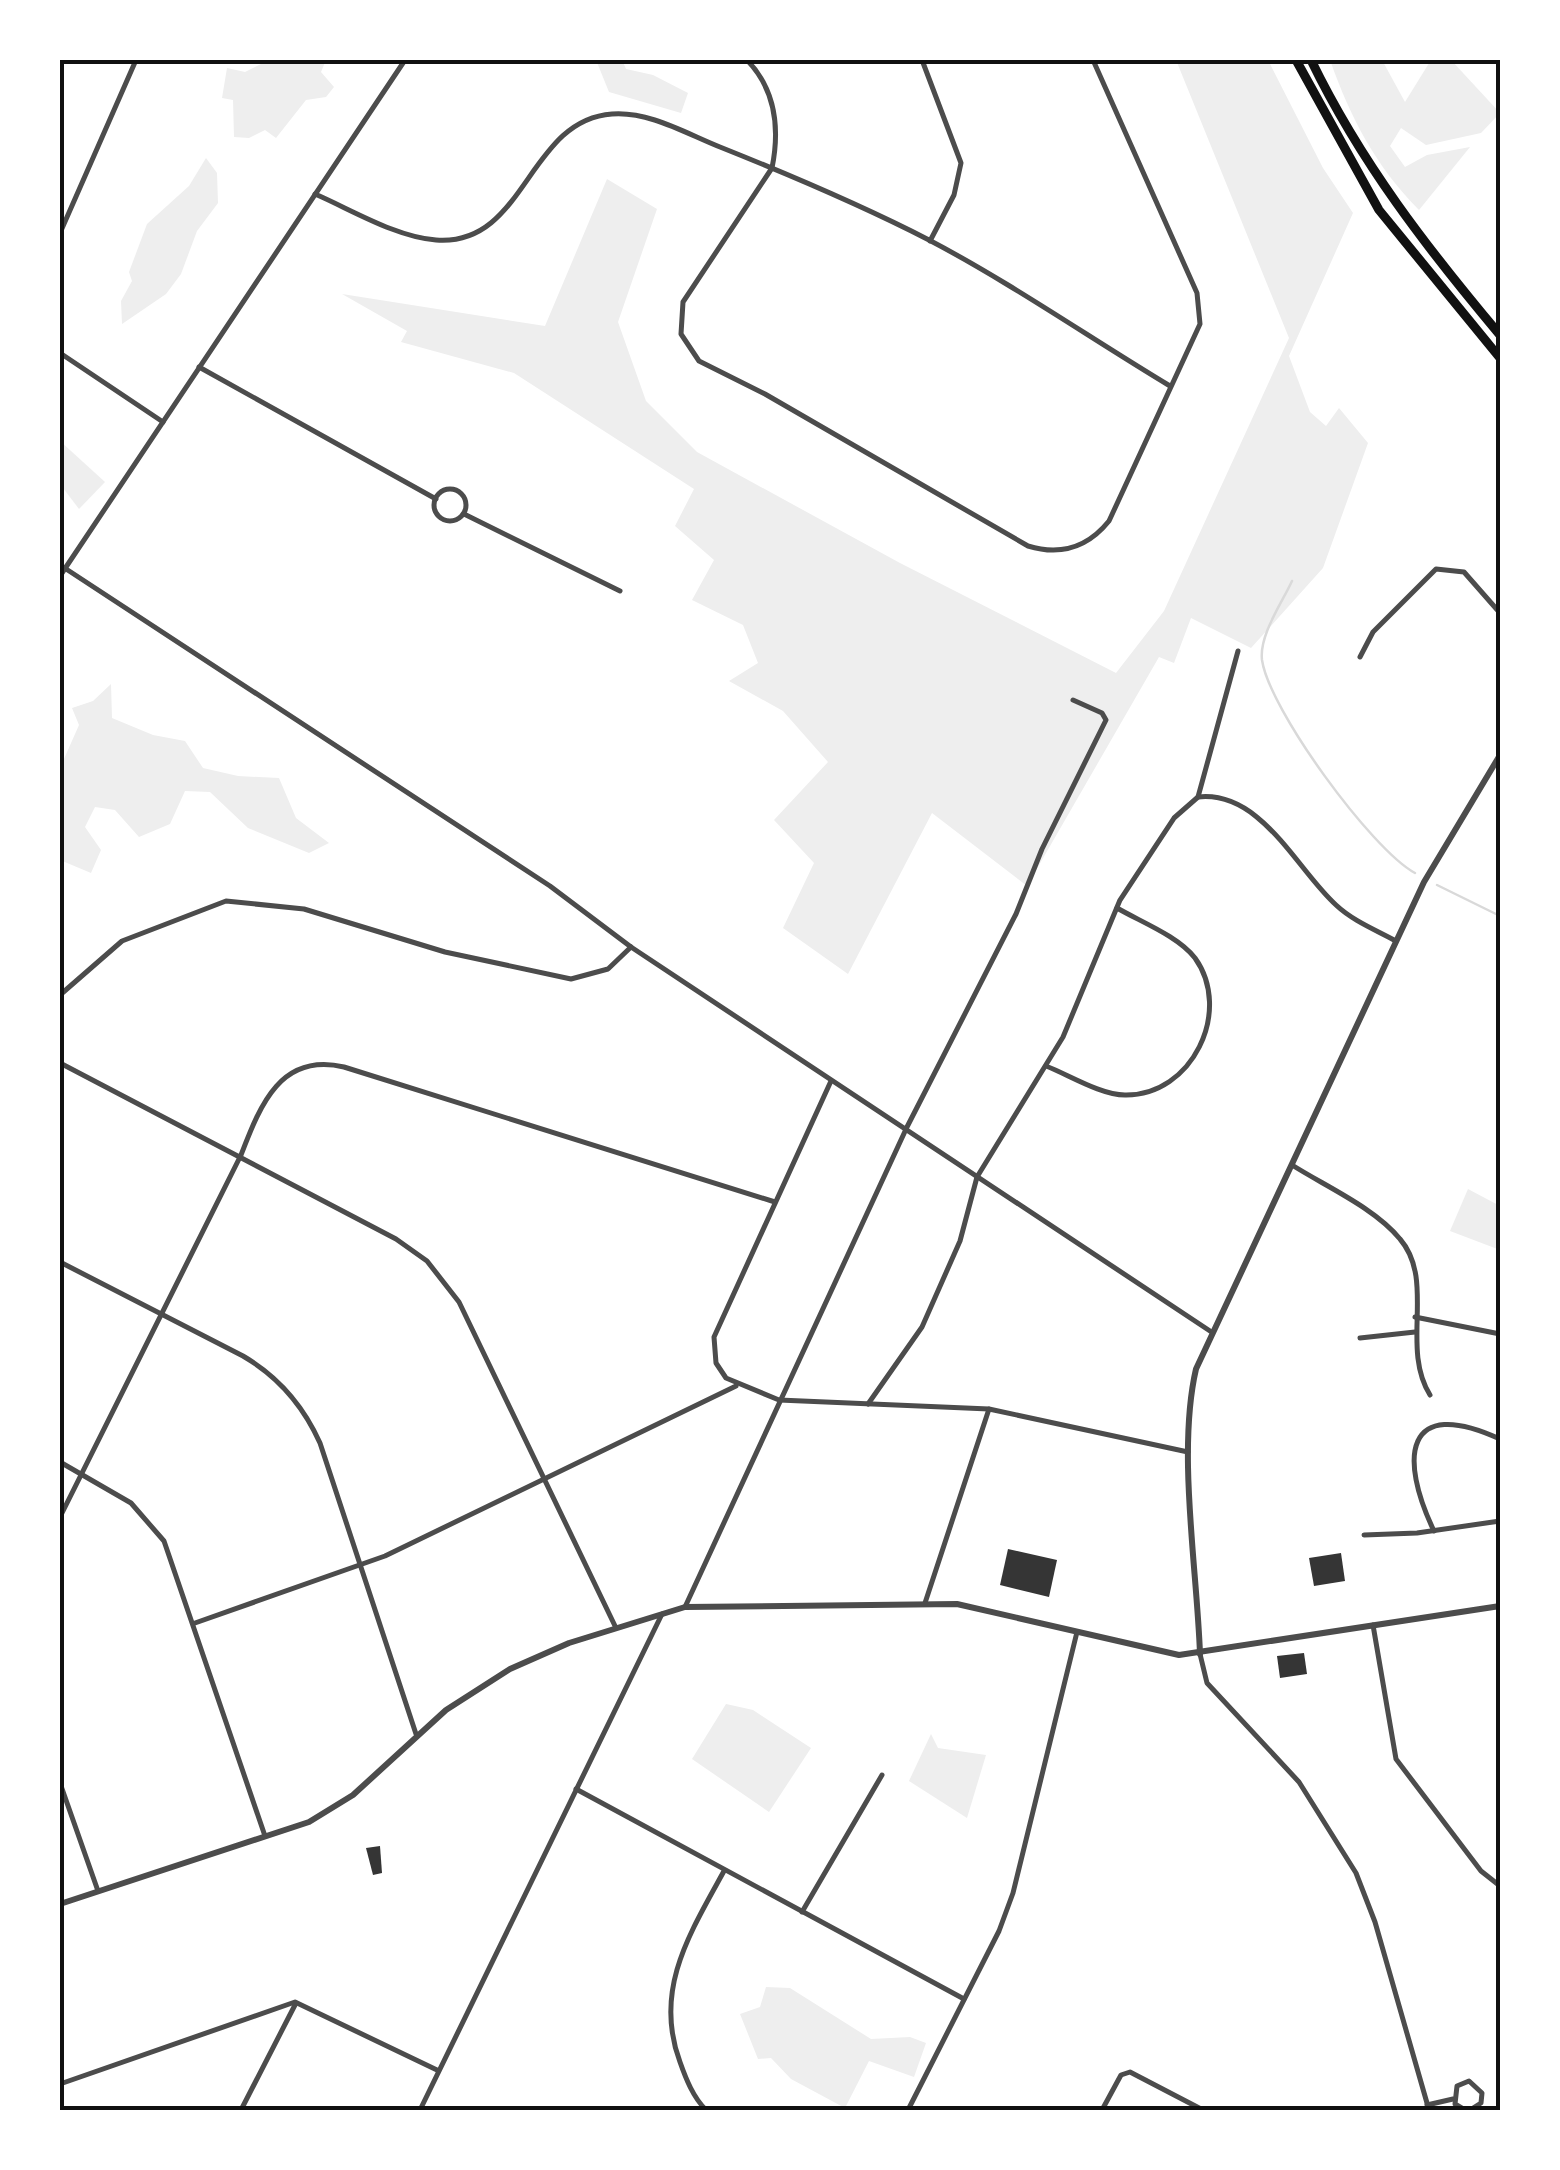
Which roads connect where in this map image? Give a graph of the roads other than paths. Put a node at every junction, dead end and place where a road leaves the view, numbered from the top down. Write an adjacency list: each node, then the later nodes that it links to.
1 (136, 60): 10 (street)
2 (405, 60): 9 (street)
3 (747, 60): 8 (street)
4 (922, 60): 11 (street)
5 (1093, 60): 16 (street)
6 (1296, 60): 14 (highway)
7 (1311, 60): 12 (highway)
8 (772, 168): 9 (street); 11 (street); 16 (street)
9 (315, 194): 15 (street)
10 (60, 233)
11 (930, 241): 16 (street)
12 (1500, 335)
13 (60, 353): 17 (street)
14 (1500, 358)
15 (199, 368): 17 (street); 18 (street)
16 (1170, 386)
17 (162, 422): 20 (street)
18 (436, 499): 19 (street); 19 (street)
19 (464, 514): 22 (street)
20 (62, 567): 21 (street); 31 (street)
21 (60, 576)
22 (620, 591)
23 (1500, 613): 25 (street)
24 (1238, 651): 28 (street)
25 (1360, 657)
26 (1073, 700): 36 (street)
27 (1500, 755): 30 (street)
28 (1198, 797): 29 (street); 30 (street)
29 (1117, 908): 34 (street); 34 (street)
30 (1396, 942): 38 (street)
31 (631, 947): 32 (street); 35 (street)
32 (60, 995)
33 (60, 1063): 37 (street)
34 (1046, 1066): 39 (street)
35 (831, 1081): 36 (street); 40 (street)
36 (907, 1127): 39 (street); 50 (street)
37 (241, 1156): 40 (street); 42 (street); 57 (street)
38 (1292, 1164): 43 (street); 44 (street)
39 (976, 1177): 44 (street); 51 (street)
40 (775, 1202): 48 (street)
41 (60, 1262): 42 (street)
42 (162, 1316): 56 (street); 62 (street)
43 (1415, 1317): 45 (street); 46 (street)
44 (1210, 1331): 54 (street)
45 (1414, 1332): 47 (street); 49 (street)
46 (1500, 1334)
47 (1360, 1338)
48 (736, 1386): 50 (street); 57 (street)
49 (1430, 1395)
50 (779, 1400): 51 (street); 64 (street)
51 (868, 1404): 52 (street)
52 (989, 1409): 54 (street); 63 (street)
53 (1500, 1438): 60 (street)
54 (1188, 1452): 71 (street)
55 (60, 1462): 56 (street)
56 (84, 1474): 58 (street); 67 (street)
57 (544, 1480): 62 (street); 69 (street)
58 (60, 1517)
59 (1500, 1521): 60 (street)
60 (1434, 1531): 61 (street)
61 (1364, 1535)
62 (360, 1566): 67 (street); 72 (street)
63 (924, 1602): 64 (street); 70 (street)
64 (685, 1606): 66 (street)
65 (1500, 1606): 68 (street)
66 (662, 1614): 69 (street); 75 (street)
67 (194, 1623): 76 (street)
68 (1373, 1625): 71 (street); 78 (street)
69 (616, 1628): 72 (street)
70 (1078, 1632): 71 (street); 82 (street)
71 (1200, 1654): 87 (street)
72 (416, 1734): 76 (street)
73 (882, 1775): 81 (street)
74 (60, 1783): 79 (street)
75 (576, 1789): 77 (street); 84 (street)
76 (265, 1836): 79 (street)
77 (724, 1872): 81 (street); 90 (street)
78 (1500, 1886)
79 (98, 1891): 80 (street)
80 (60, 1904)
81 (802, 1912): 82 (street)
82 (964, 2000): 91 (street)
83 (296, 2002): 84 (street); 85 (street); 88 (street)
84 (439, 2071): 89 (street)
85 (60, 2084)
86 (1453, 2099): 87 (street); 94 (street); 94 (street)
87 (1428, 2108)
88 (240, 2110)
89 (420, 2110)
90 (706, 2110)
91 (908, 2110)
92 (1102, 2110): 93 (street)
93 (1203, 2110)
94 (1468, 2110)

